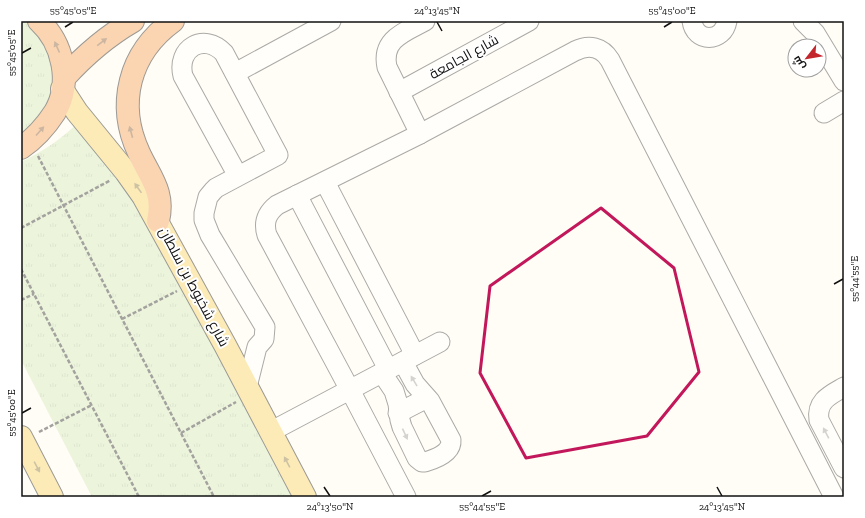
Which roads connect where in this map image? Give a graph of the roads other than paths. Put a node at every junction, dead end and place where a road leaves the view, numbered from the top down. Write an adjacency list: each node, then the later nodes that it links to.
1 (39, 21): 12 (highway, one-way to 1)
2 (133, 21): 12 (highway, one-way to 2)
3 (173, 21): 21 (highway, one-way to 3)
4 (331, 21): 10 (lane)
5 (425, 21): 13 (lane)
6 (529, 21): 13 (lane, شارع الجامعة)
7 (692, 21): 8 (lane)
8 (726, 21)
9 (803, 21): 11 (lane)
10 (235, 72): 18 (lane); 18 (lane)
11 (844, 81)
12 (63, 84): 17 (highway, one-way to 12); 21 (main road, شارع شخبوط بن سلطان, one-way to 12)
13 (399, 92): 16 (lane)
14 (844, 101): 15 (lane)
15 (824, 113)
16 (420, 134): 19 (lane); 37 (lane)
17 (25, 145)
18 (238, 176): 24 (lane)
19 (325, 182): 20 (lane); 25 (lane)
20 (297, 195): 25 (lane); 28 (lane)
21 (158, 221): 23 (main road, شارع شخبوط بن سلطان)
22 (440, 342): 25 (lane)
23 (226, 345): 24 (lane); 27 (main road, شارع شخبوط بن سلطان)
24 (257, 347): 27 (lane)
25 (397, 364): 28 (lane); 29 (lane, one-way to 25); 30 (lane)
26 (844, 387): 33 (lane, one-way to 26)
27 (249, 390): 31 (main road, شارع شخبوط بن سلطان)
28 (350, 390): 31 (lane); 36 (lane)
29 (427, 398): 30 (lane); 30 (lane, one-way to 29)
30 (398, 414)
31 (270, 432): 35 (main road, شارع شخبوط بن سلطان, one-way to 31)
32 (22, 439): 34 (main road, one-way to 34)
33 (844, 468)
34 (52, 497)
35 (304, 497)
36 (406, 497)
37 (834, 497)

